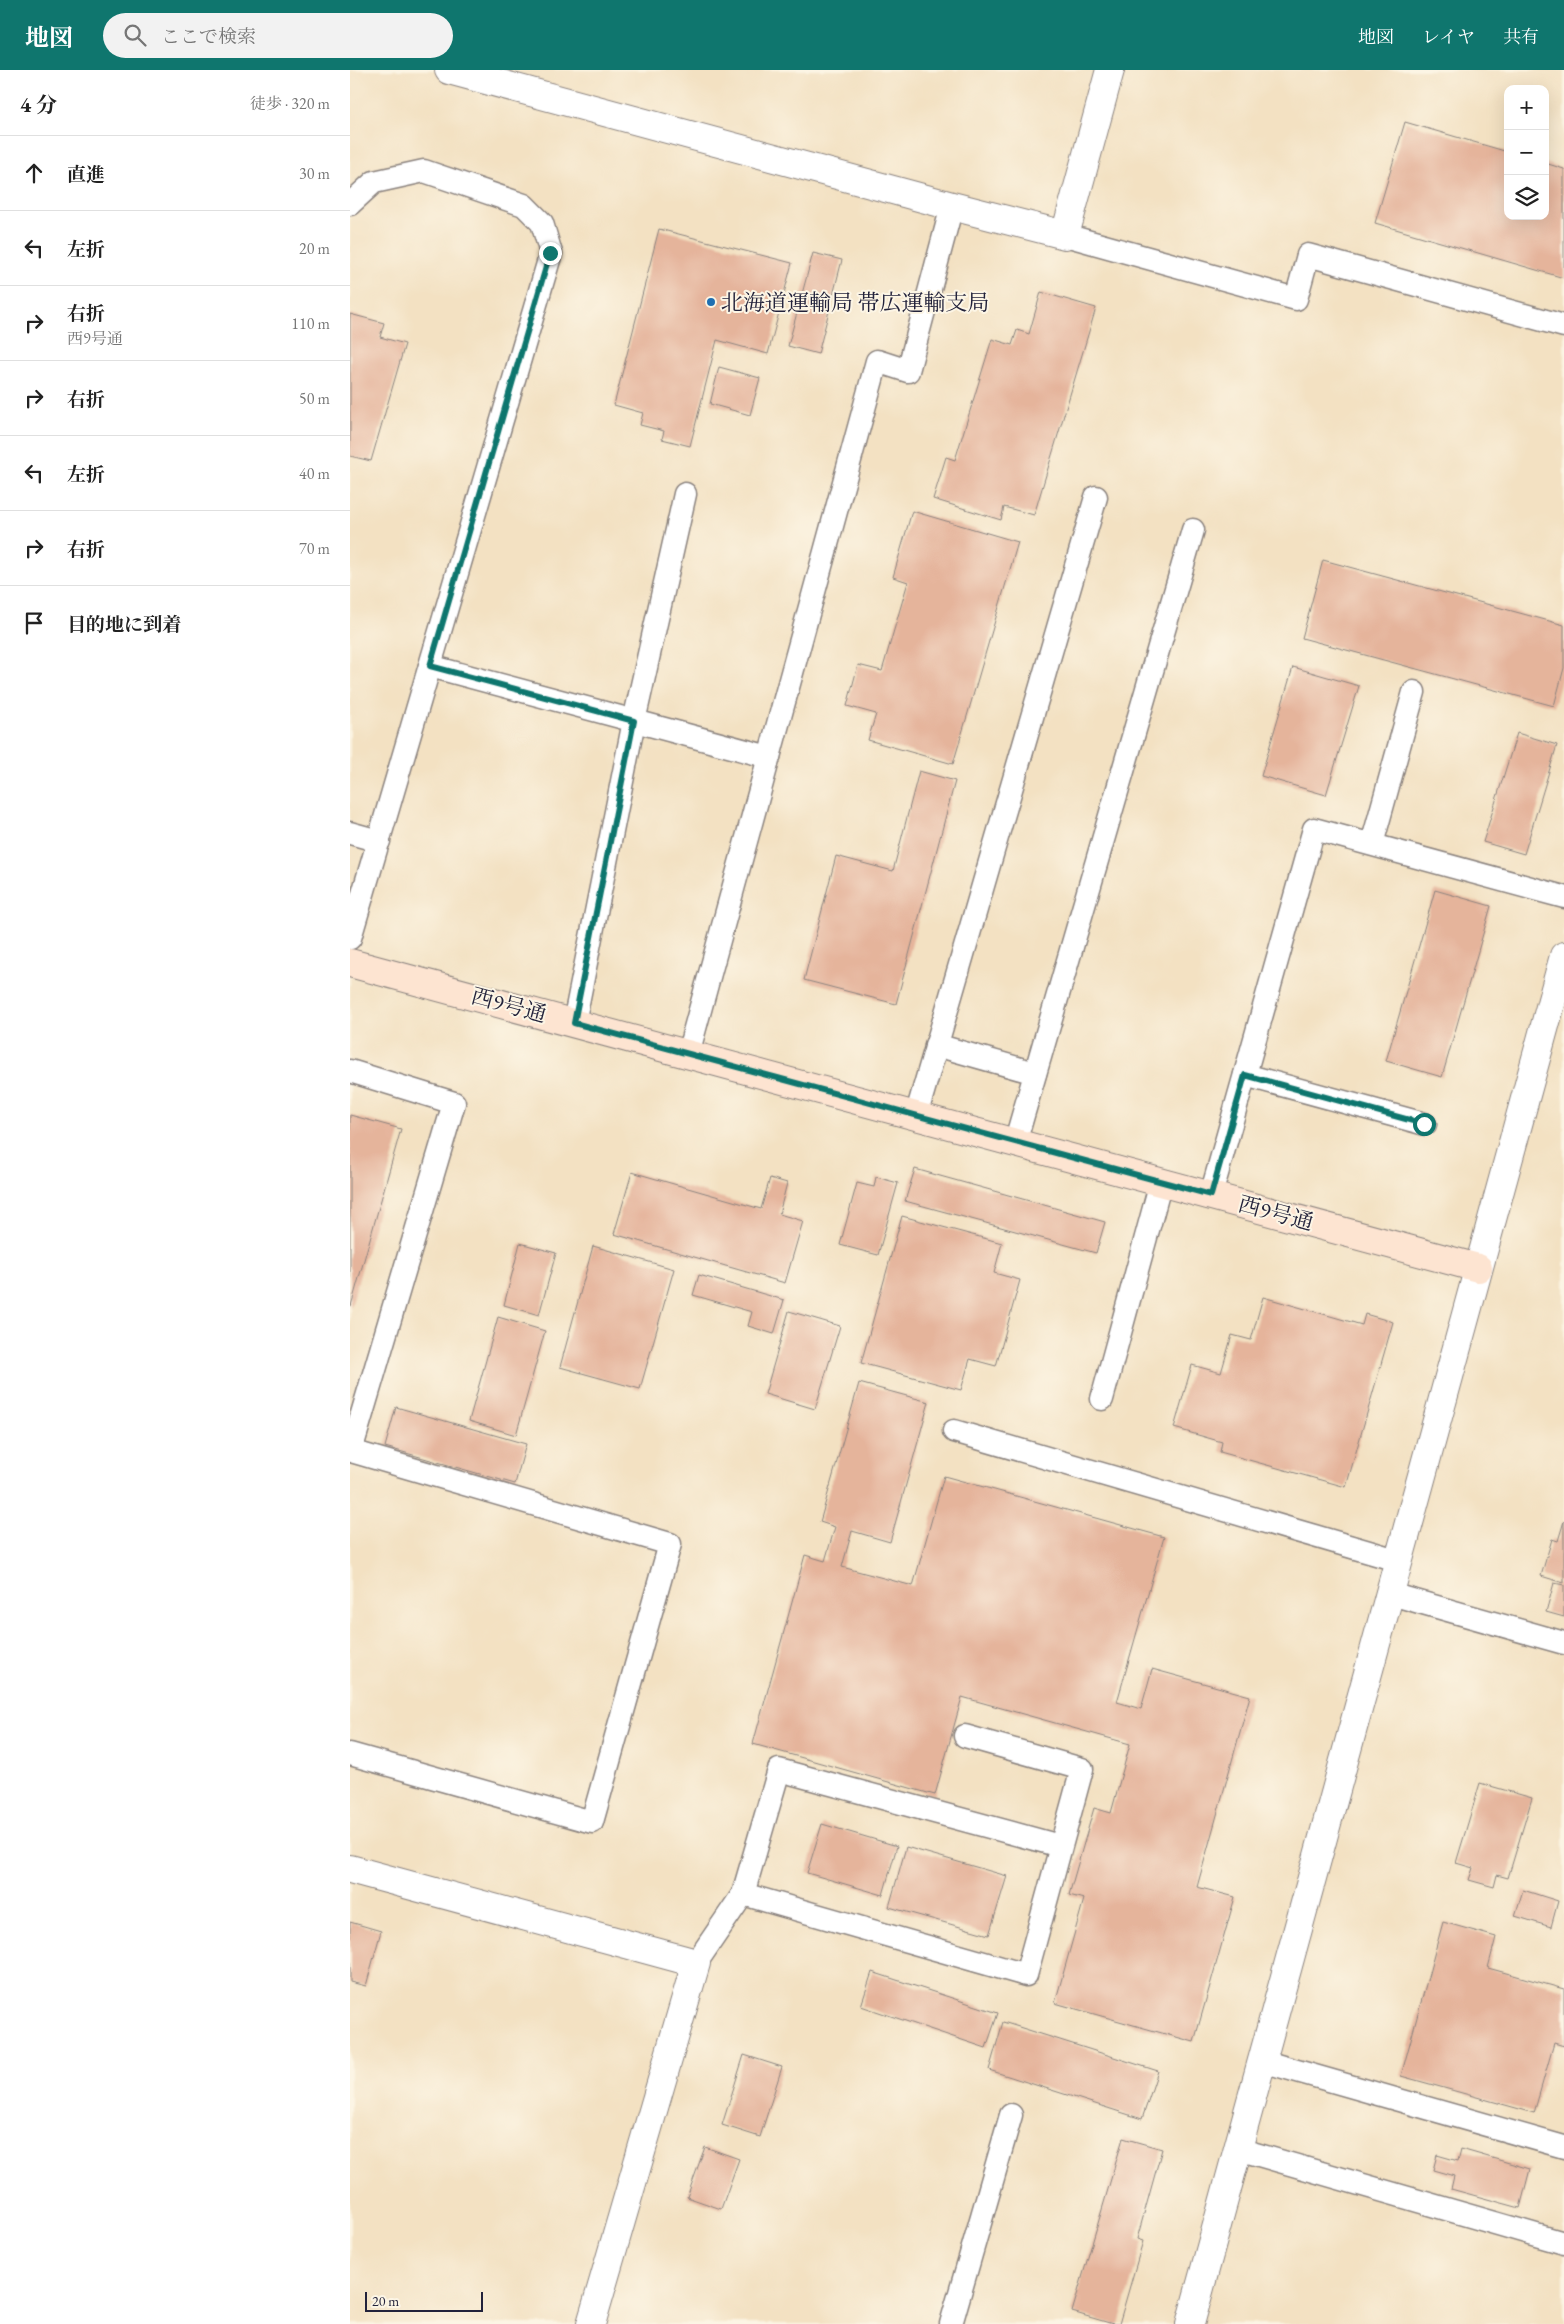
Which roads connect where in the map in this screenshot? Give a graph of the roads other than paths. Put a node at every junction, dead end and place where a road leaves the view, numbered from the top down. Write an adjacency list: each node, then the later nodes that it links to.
1 (449, 70): 4 (street)
2 (1110, 70): 5 (street)
3 (350, 204): 10 (lane)
4 (952, 206): 5 (street); 13 (lane)
5 (1065, 235): 6 (lane)
6 (1564, 326)
7 (685, 494): 12 (lane)
8 (1096, 497): 22 (lane)
9 (1193, 530): 25 (lane)
10 (430, 666): 12 (lane); 15 (lane)
11 (1414, 692): 16 (lane)
12 (634, 721): 13 (lane); 21 (lane)
13 (769, 757): 23 (lane)
14 (350, 833): 15 (lane)
15 (379, 841): 18 (lane)
16 (1372, 844): 17 (lane); 26 (lane)
17 (1564, 897)
18 (350, 938)
19 (1564, 956): 32 (street)
20 (350, 962): 21 (street, 西9号通)
21 (574, 1023): 23 (street, 西9号通)
22 (936, 1045): 25 (lane); 27 (lane)
23 (688, 1054): 27 (street, 西9号通)
24 (350, 1071): 35 (lane)
25 (1035, 1073): 29 (lane)
26 (1245, 1075): 28 (lane); 31 (lane)
27 (916, 1116): 29 (street, 西9号通)
28 (1424, 1124)
29 (1015, 1143): 30 (street, 西9号通)
30 (1161, 1182): 31 (street, 西9号通); 33 (lane)
31 (1211, 1195): 32 (street, 西9号通)
32 (1478, 1268): 36 (street)
33 (1102, 1399)
34 (954, 1431): 36 (lane)
35 (350, 1450): 40 (lane)
36 (1400, 1561): 37 (street)
37 (1391, 1594): 38 (lane); 45 (street)
38 (1564, 1643)
39 (965, 1736): 41 (lane)
40 (350, 1754)
41 (1060, 1846): 43 (lane); 43 (lane)
42 (350, 1869): 44 (street)
43 (743, 1894): 44 (lane)
44 (696, 1963): 50 (street)
45 (1262, 2061): 47 (lane); 48 (street)
46 (1011, 2115): 51 (lane)
47 (1564, 2147)
48 (1238, 2149): 49 (lane); 52 (street)
49 (1564, 2243)
50 (591, 2324)
51 (951, 2324)
52 (1190, 2324)

